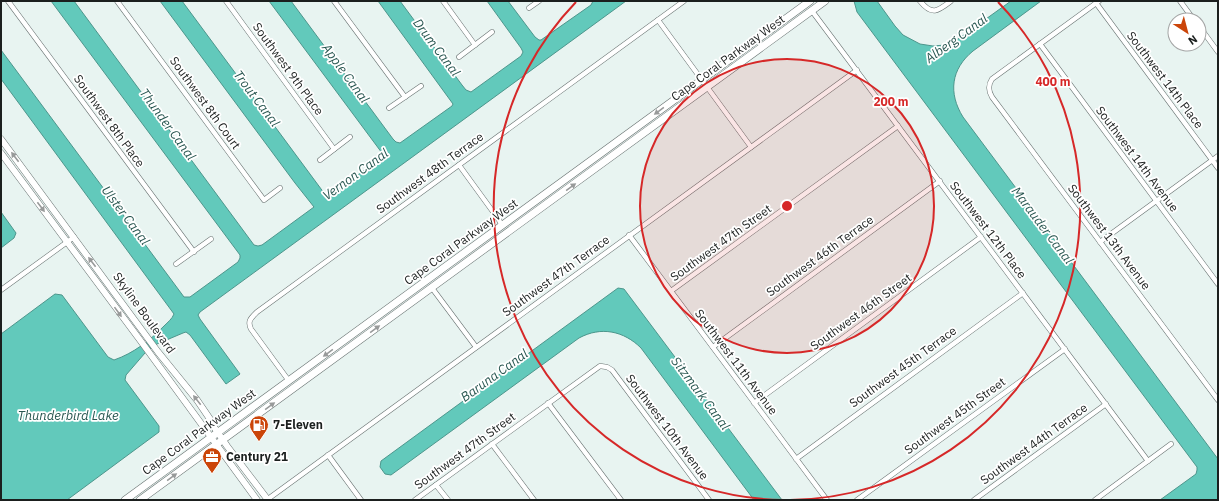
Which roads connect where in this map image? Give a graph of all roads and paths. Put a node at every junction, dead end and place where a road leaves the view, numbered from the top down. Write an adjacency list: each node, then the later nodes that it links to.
1 (8, 1): 53 (street, Southwest 8th Place)
2 (117, 1): 43 (street, Southwest 8th Court)
3 (226, 1): 34 (street, Southwest 9th Place)
4 (334, 1): 28 (street)
5 (443, 1): 21 (street)
6 (539, 1): 14 (street)
7 (684, 1): 17 (street, Southwest 48th Terrace)
8 (825, 1): 15 (main road, Cape Coral Parkway West)
9 (920, 1): 10 (street)
10 (951, 1)
11 (1180, 1): 16 (street)
12 (808, 2): 25 (main road, Cape Coral Parkway West)
13 (1098, 2): 20 (street); 38 (street, Southwest 14th Place)
14 (530, 8)
15 (812, 11): 24 (street, Southwest 12th Place); 27 (main road, Cape Coral Parkway West)
16 (1188, 12)
17 (658, 20): 25 (street); 39 (street, Southwest 48th Terrace)
18 (492, 32): 21 (street)
19 (1207, 37): 22 (street)
20 (1040, 44): 44 (street, Southwest 14th Avenue); 52 (street, Southwest 13th Avenue)
21 (475, 45): 23 (street)
22 (1218, 52)
23 (459, 57)
24 (857, 70): 30 (street, Southwest 12th Place); 33 (street, Southwest 47th Terrace)
25 (702, 80): 27 (street); 42 (main road, Cape Coral Parkway West, one-way to 42)
26 (420, 86): 28 (street)
27 (707, 87): 33 (street); 46 (main road, Cape Coral Parkway West, one-way to 27)
28 (405, 97): 29 (street)
29 (389, 108)
30 (898, 126): 41 (street, Southwest 12th Place); 59 (street, Southwest 47th Street)
31 (350, 137): 34 (street)
32 (1, 139): 48 (street, Skyline Boulevard, one-way to 32)
33 (751, 147): 47 (street, Southwest 47th Terrace)
34 (334, 149): 37 (street)
35 (1, 153): 51 (street, Skyline Boulevard, one-way to 51)
36 (1218, 156): 38 (street)
37 (320, 160)
38 (1212, 160): 40 (street, Southwest 14th Place); 44 (street)
39 (459, 165): 45 (street); 65 (street, Southwest 48th Terrace)
40 (1218, 168)
41 (940, 181): 49 (street, Southwest 12th Place); 62 (street, Southwest 46th Terrace)
42 (558, 184): 45 (main road, Cape Coral Parkway West); 46 (main road)
43 (280, 188)
44 (1156, 201): 52 (street); 56 (street, Southwest 14th Avenue)
45 (502, 226): 55 (main road); 65 (main road, Cape Coral Parkway West, one-way to 65)
46 (513, 228): 55 (main road, Cape Coral Parkway West)
47 (629, 235): 59 (street, Southwest 11th Avenue); 61 (street, Southwest 47th Terrace)
48 (74, 237): 51 (street); 70 (street, Skyline Boulevard, one-way to 48)
49 (981, 237): 60 (street, Southwest 12th Place); 68 (street, Southwest 46th Street)
50 (211, 239): 53 (street)
51 (67, 242): 58 (street); 71 (street, Skyline Boulevard, one-way to 71)
52 (1100, 242): 66 (street, Southwest 13th Avenue)
53 (194, 252): 54 (street)
54 (176, 264)
55 (453, 272): 57 (main road, Cape Coral Parkway West)
56 (1218, 284)
57 (432, 288): 61 (street); 72 (main road, Cape Coral Parkway West, one-way to 57)
58 (1, 290)
59 (671, 292): 62 (street, Southwest 11th Avenue)
60 (1023, 293): 63 (street, Southwest 12th Place); 77 (street, Southwest 45th Terrace)
61 (476, 347): 76 (street, Southwest 47th Terrace)
62 (712, 347): 68 (street, Southwest 11th Avenue)
63 (1065, 349): 69 (street, Southwest 12th Place); 92 (street, Southwest 45th Street)
64 (607, 367): 67 (street, Southwest 47th Street); 90 (street, Southwest 10th Avenue)
65 (289, 381): 70 (main road, Cape Coral Parkway West)
66 (1218, 400)
67 (548, 403): 73 (street, Southwest 47th Street); 89 (street)
68 (754, 403): 77 (street, Southwest 11th Avenue)
69 (1106, 404): 78 (street, Southwest 12th Place); 93 (street, Southwest 44th Terrace)
70 (218, 432): 71 (main road, Cape Coral Parkway West); 72 (street, Skyline Boulevard)
71 (210, 438): 75 (street, Skyline Boulevard); 81 (main road, Cape Coral Parkway West)
72 (223, 440): 75 (main road, Cape Coral Parkway West); 84 (street, Skyline Boulevard)
73 (492, 444): 80 (street, Southwest 47th Street); 88 (street)
74 (1171, 444): 78 (street)
75 (216, 445): 79 (street, Skyline Boulevard); 82 (main road, Cape Coral Parkway West, one-way to 75)
76 (328, 456): 84 (street, Southwest 47th Terrace); 85 (street)
77 (796, 459): 91 (street, Southwest 11th Avenue)
78 (1148, 461): 94 (street)
79 (238, 474): 83 (street, Skyline Boulevard); 84 (street)
80 (436, 484): 86 (street, Southwest 47th Street); 87 (street)
81 (125, 500)
82 (140, 500)
83 (257, 500)
84 (268, 500)
85 (361, 500)
86 (415, 500)
87 (448, 500)
88 (534, 500)
89 (621, 500)
90 (709, 500)
91 (827, 500)
92 (857, 500)
93 (974, 500)
94 (1095, 500)

